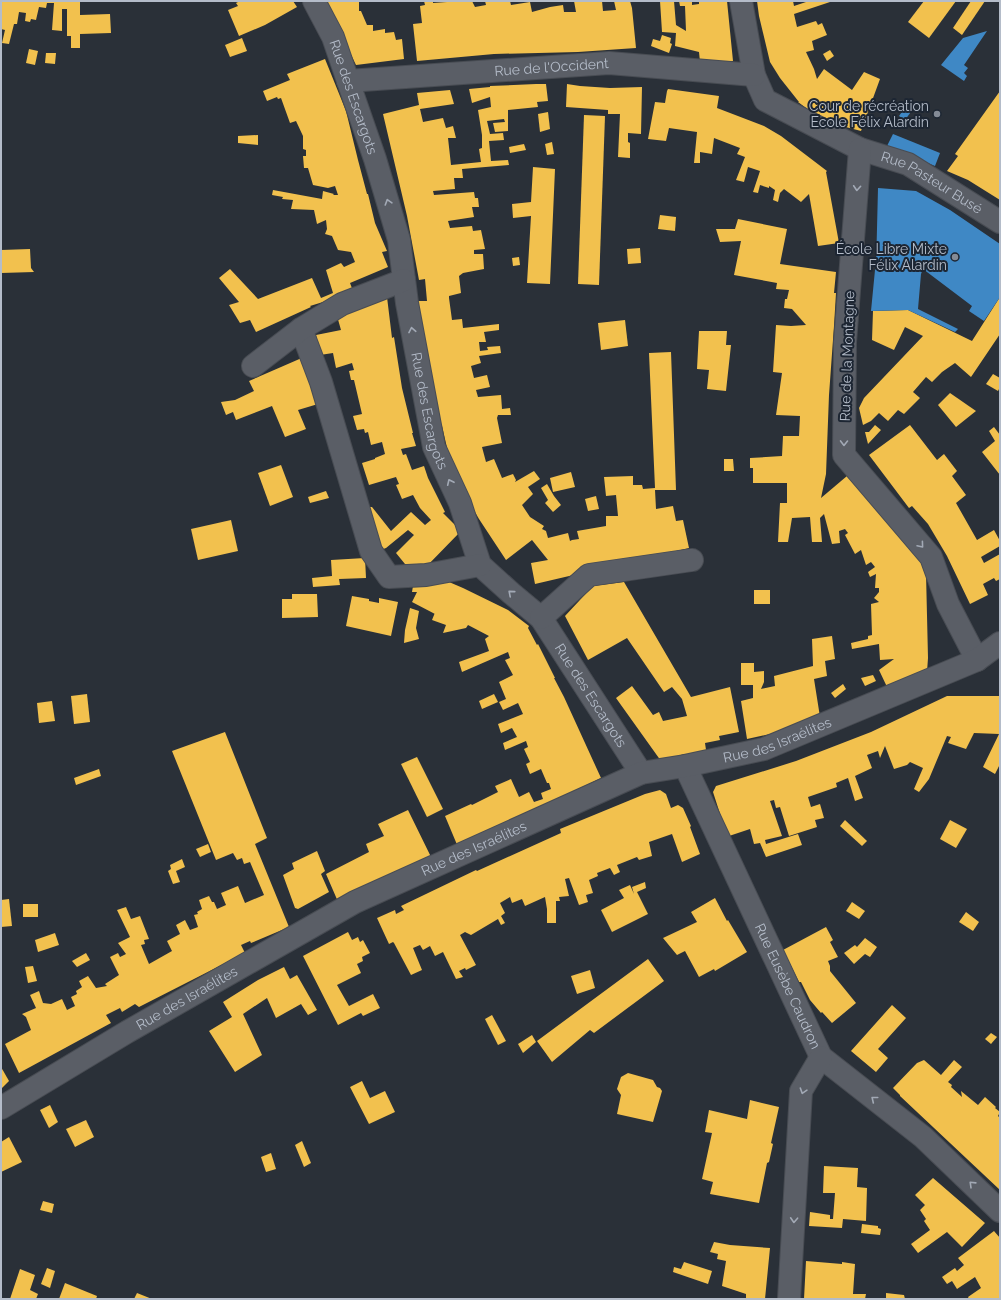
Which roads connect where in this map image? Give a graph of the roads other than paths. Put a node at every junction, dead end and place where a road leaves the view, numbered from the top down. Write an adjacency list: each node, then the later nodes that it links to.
1 (314, 1): 4 (street, Rue des Escargots)
2 (742, 1): 3 (street)
3 (754, 75): 4 (street, Rue de l'Occident); 5 (street)
4 (348, 81): 7 (street, Rue des Escargots, one-way to 4)
5 (860, 149): 6 (street, Rue Pasteur Busé); 14 (street, Rue de la Montagne, one-way to 14)
6 (1000, 222)
7 (404, 280): 8 (street); 11 (street, Rue des Escargots, one-way to 7)
8 (301, 329): 9 (street); 11 (street)
9 (253, 366)
10 (692, 560): 12 (street)
11 (480, 565): 12 (street, Rue des Escargots, one-way to 11)
12 (541, 618): 17 (street, Rue des Escargots)
13 (1000, 643): 14 (street, Rue des Israélites)
14 (977, 660): 15 (street); 16 (street, Rue des Israélites)
15 (1000, 663)
16 (684, 766): 17 (street, Rue des Israélites); 18 (street, Rue Eusèbe Caudron)
17 (641, 773): 19 (street, Rue des Israélites)
18 (822, 1057): 20 (street, Rue Eusèbe Caudron, one-way to 18); 21 (street, one-way to 21)
19 (1, 1108)
20 (1000, 1211)
21 (789, 1299)

